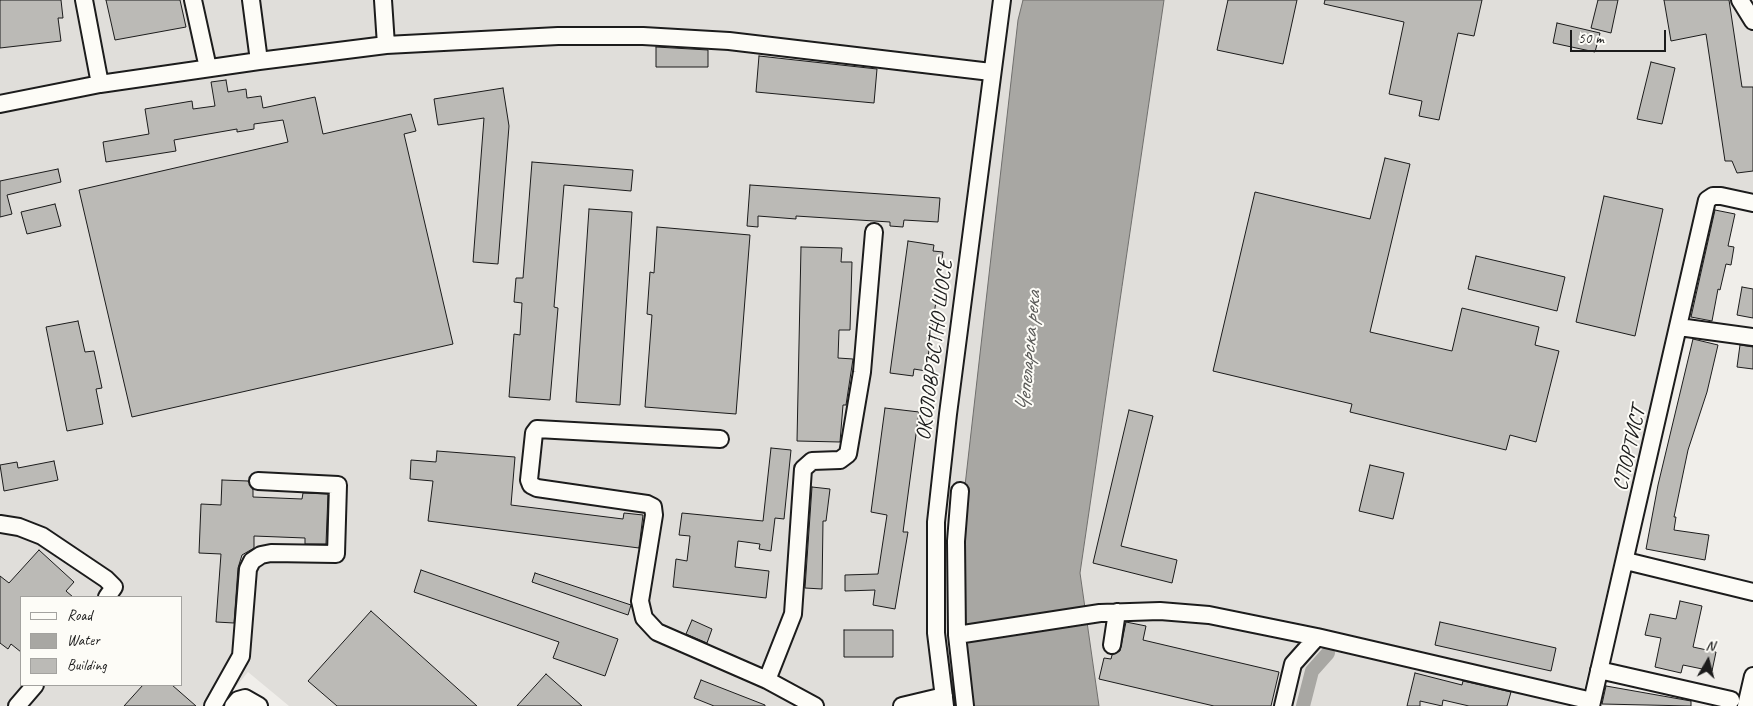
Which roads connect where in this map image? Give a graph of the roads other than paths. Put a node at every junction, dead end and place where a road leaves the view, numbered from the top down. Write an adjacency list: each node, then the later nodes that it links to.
1 (84, 0): 12 (street)
2 (193, 0): 10 (street)
3 (251, 0): 9 (street)
4 (383, 0): 8 (street)
5 (1002, 0): 11 (street, ОКОЛОВРЪСТНО ШОСЕ)
6 (1740, 0): 7 (street)
7 (1753, 21)
8 (386, 45): 9 (street); 11 (street)
9 (259, 61): 10 (street)
10 (208, 68): 12 (street)
11 (991, 72): 33 (street, ОКОЛОВРЪСТНО ШОСЕ)
12 (100, 84): 13 (street)
13 (0, 104)
14 (1753, 203): 16 (street, СПОРТИСТ)
15 (874, 232): 31 (street)
16 (1679, 327): 17 (street); 22 (street, СПОРТИСТ)
17 (1753, 336)
18 (720, 439): 31 (street)
19 (258, 480): 37 (street)
20 (960, 492): 26 (street)
21 (0, 524): 24 (street)
22 (1626, 562): 23 (street); 29 (street, СПОРТИСТ)
23 (1753, 592)
24 (108, 596)
25 (1117, 612): 26 (street); 27 (street); 28 (street)
26 (957, 635): 40 (street)
27 (1318, 636): 34 (street); 41 (street)
28 (1112, 645)
29 (1599, 670): 34 (street, СПОРТИСТ); 35 (street)
30 (1753, 676): 35 (street)
31 (767, 680): 38 (street)
32 (33, 686): 36 (street)
33 (944, 701): 39 (street)
34 (1591, 703)
35 (1739, 703)
36 (17, 706)
37 (213, 706)
38 (815, 706)
39 (902, 706)
40 (965, 706)
41 (1283, 706)

